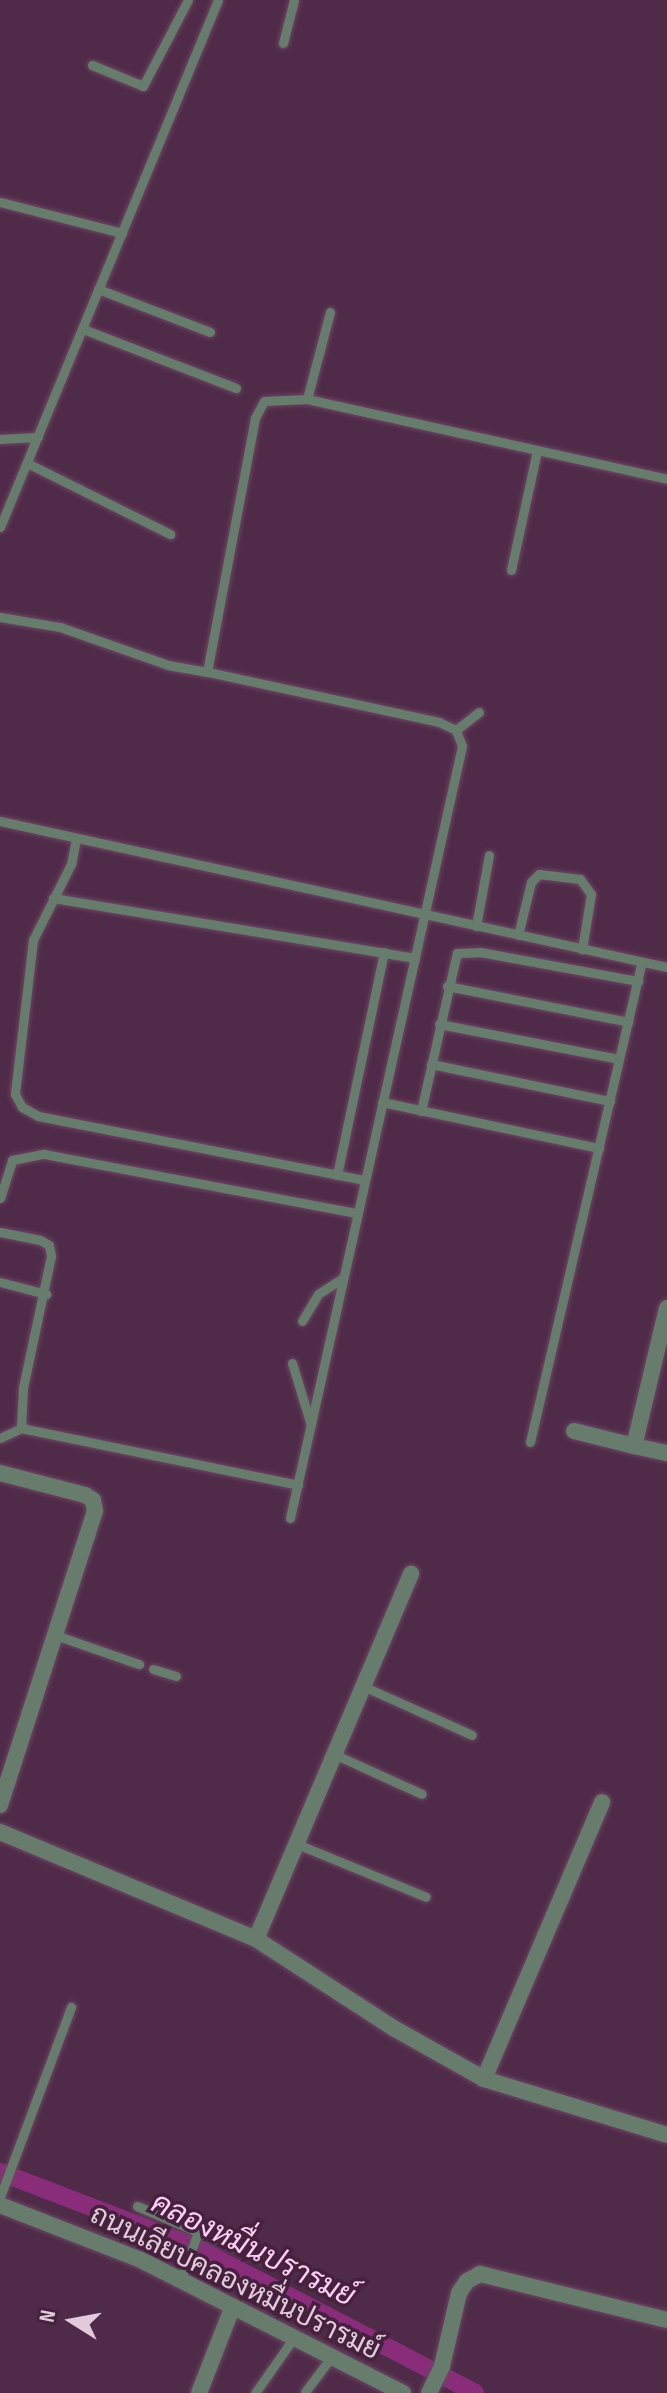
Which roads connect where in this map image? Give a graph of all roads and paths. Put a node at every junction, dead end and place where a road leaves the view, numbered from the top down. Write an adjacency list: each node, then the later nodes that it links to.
1 (188, 0): 5 (lane)
2 (218, 0): 7 (lane)
3 (294, 0): 4 (lane)
4 (283, 43)
5 (92, 65)
6 (0, 202): 7 (lane)
7 (122, 233): 8 (lane)
8 (98, 289): 10 (lane); 11 (lane)
9 (330, 312): 13 (lane)
10 (83, 329): 12 (lane); 14 (lane)
11 (210, 332)
12 (236, 388)
13 (307, 399): 16 (lane); 23 (lane)
14 (38, 437): 15 (lane); 17 (lane)
15 (0, 439)
16 (537, 451): 18 (lane); 21 (lane)
17 (27, 463): 19 (lane); 20 (lane)
18 (667, 479)
19 (0, 527)
20 (170, 534)
21 (511, 570)
22 (0, 617): 23 (lane)
23 (207, 672): 25 (lane)
24 (479, 712): 25 (lane)
25 (456, 730): 30 (lane)
26 (0, 821): 27 (lane)
27 (76, 839): 29 (lane); 30 (lane)
28 (489, 855): 31 (lane)
29 (53, 898): 34 (lane); 48 (lane)
30 (425, 915): 31 (lane); 35 (lane)
31 (476, 926): 32 (lane)
32 (518, 935): 33 (lane); 33 (lane)
33 (582, 949): 36 (lane)
34 (384, 952): 35 (lane); 48 (lane)
35 (415, 958): 45 (lane)
36 (642, 962): 37 (lane); 38 (lane)
37 (667, 967)
38 (638, 981): 39 (lane); 40 (lane)
39 (447, 986): 40 (lane); 41 (lane)
40 (628, 1022): 42 (lane)
41 (439, 1024): 42 (lane); 43 (lane)
42 (619, 1059): 44 (lane)
43 (431, 1064): 44 (lane); 46 (lane)
44 (610, 1101): 47 (lane)
45 (382, 1102): 46 (lane); 49 (lane)
46 (421, 1111): 47 (lane)
47 (599, 1148): 63 (lane)
48 (337, 1175): 49 (lane)
49 (365, 1180): 51 (lane)
50 (0, 1198): 51 (lane)
51 (357, 1213): 53 (lane)
52 (0, 1232): 55 (lane)
53 (343, 1278): 57 (lane); 59 (lane)
54 (0, 1282): 55 (lane)
55 (46, 1294): 60 (lane)
56 (667, 1308): 64 (street)
57 (302, 1321)
58 (292, 1363): 59 (lane)
59 (311, 1425): 67 (lane)
60 (21, 1428): 62 (lane); 67 (lane)
61 (574, 1431): 64 (street)
62 (0, 1438)
63 (530, 1442)
64 (634, 1446): 65 (street)
65 (667, 1453)
66 (0, 1473): 70 (street)
67 (298, 1485): 68 (lane)
68 (290, 1518)
69 (411, 1573): 74 (street)
70 (58, 1636): 71 (lane); 79 (street)
71 (139, 1664)
72 (153, 1669): 73 (lane)
73 (176, 1676)
74 (365, 1687): 75 (lane); 76 (street)
75 (472, 1735)
76 (336, 1755): 77 (lane); 81 (street)
77 (422, 1794)
78 (602, 1802): 85 (street)
79 (0, 1805)
80 (0, 1832): 83 (street)
81 (297, 1844): 82 (lane); 83 (street)
82 (426, 1897)
83 (256, 1939): 85 (street)
84 (71, 2007): 87 (lane)
85 (484, 2079): 86 (street)
86 (667, 2135)
87 (0, 2197)
88 (0, 2205): 92 (street, ถนนเลียบคลองหมื่นปรารมย์)
89 (137, 2206): 90 (lane)
90 (198, 2232): 91 (lane); 92 (lane)
91 (264, 2259)
92 (183, 2272): 93 (street, ถนนเลียบคลองหมื่นปรารมย์)
93 (233, 2306): 95 (street, ถนนเลียบคลองหมื่นปรารมย์); 99 (street)
94 (667, 2320): 97 (street)
95 (295, 2336): 96 (street, ถนนเลียบคลองหมื่นปรารมย์); 100 (lane)
96 (332, 2356): 98 (lane); 101 (street, ถนนเลียบคลองหมื่นปรารมย์)
97 (430, 2389)
98 (305, 2392)
99 (199, 2393)
100 (255, 2393)
101 (403, 2393)

